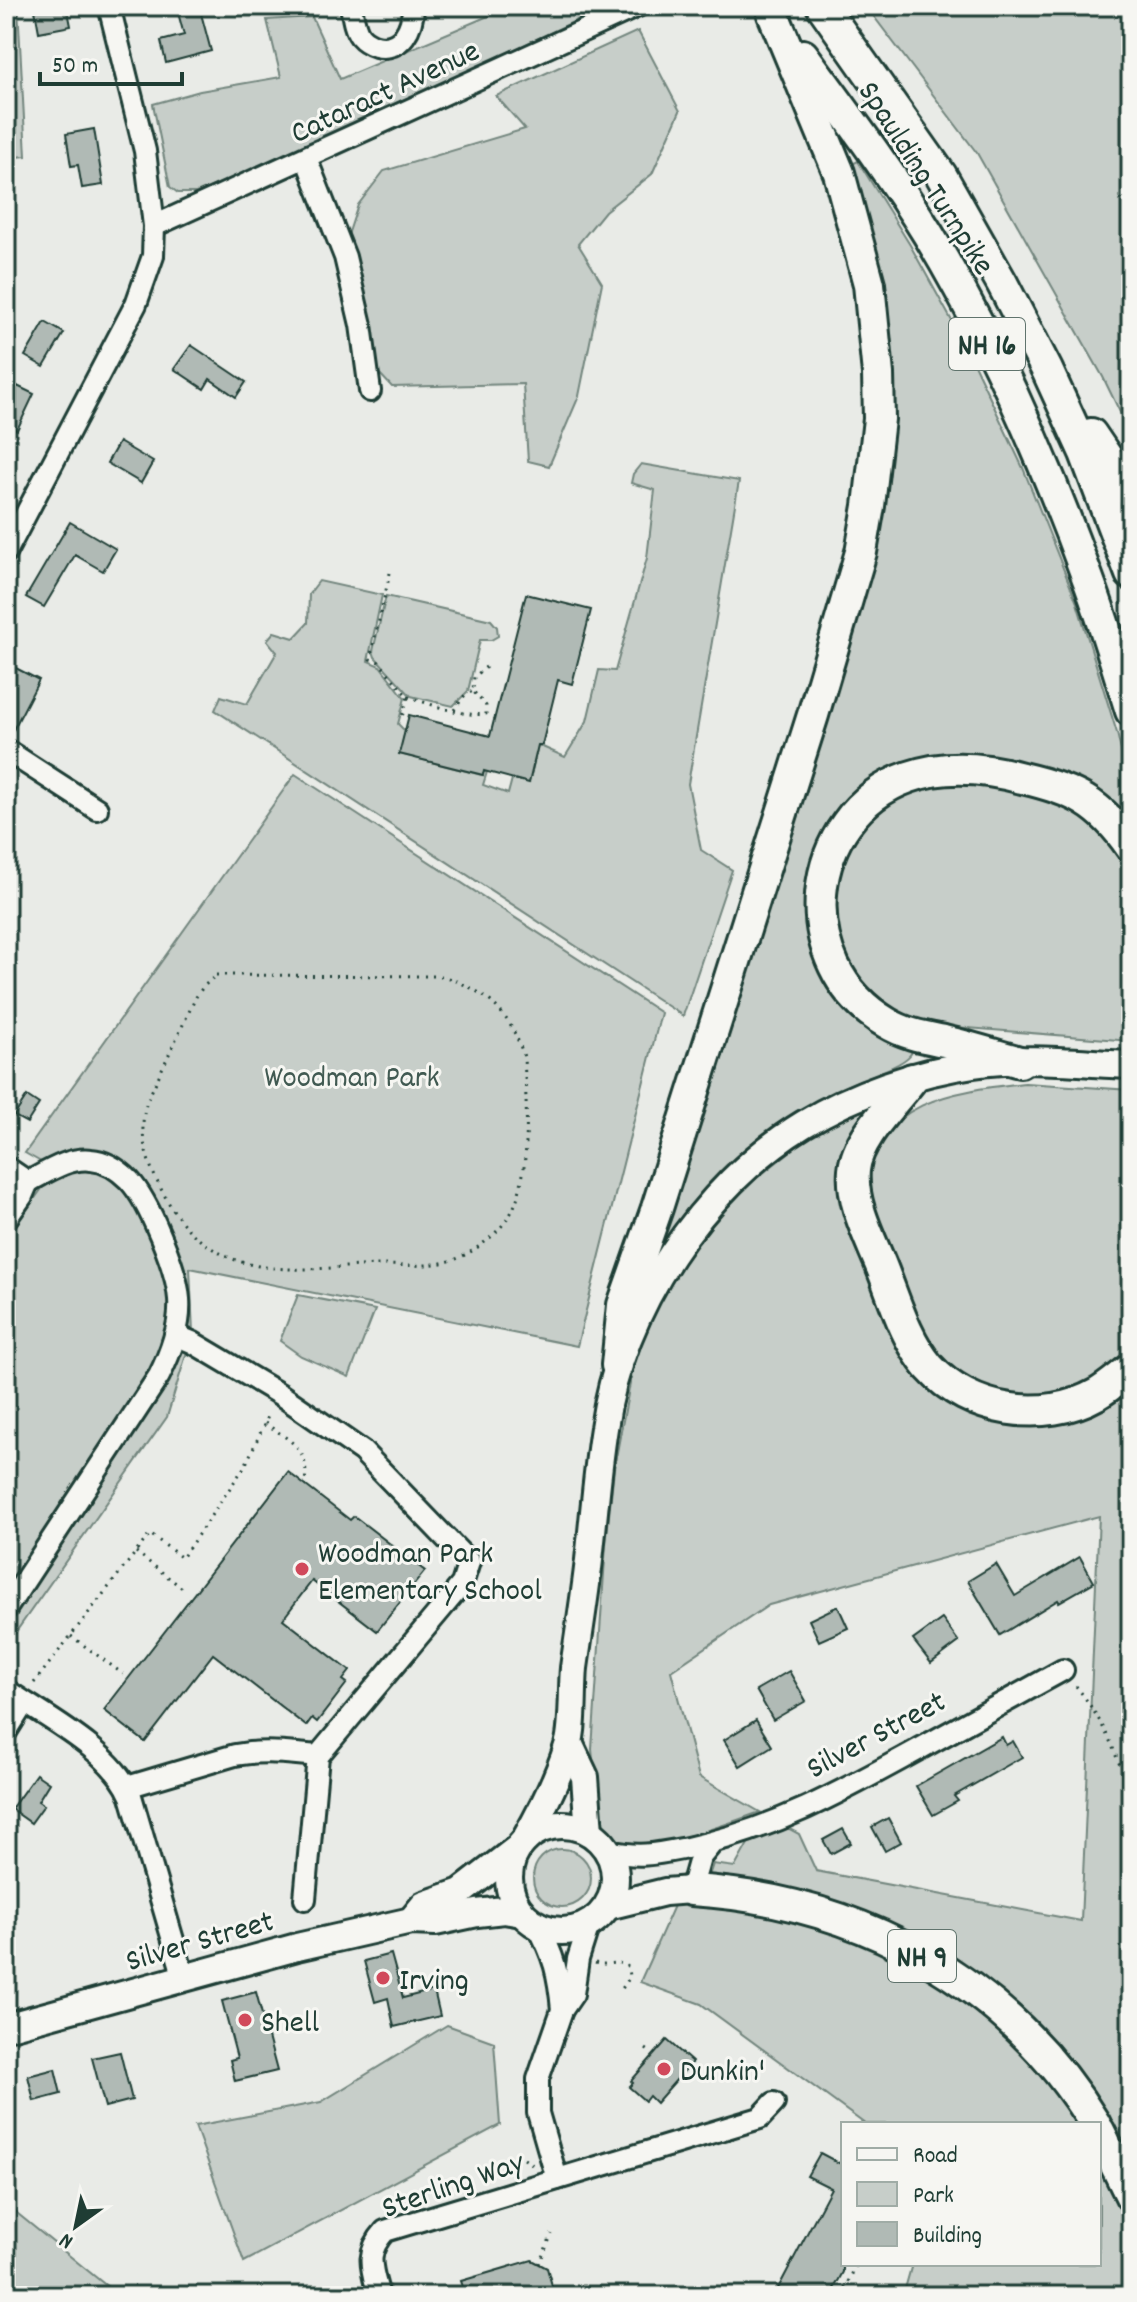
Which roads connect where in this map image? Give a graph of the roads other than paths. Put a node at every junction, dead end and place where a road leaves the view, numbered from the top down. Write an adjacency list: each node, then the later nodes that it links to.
1 (109, 6): 8 (street)
2 (351, 6): 3 (street)
3 (413, 6)
4 (638, 6): 7 (street, Cataract Avenue)
5 (822, 6): 9 (highway, Spaulding Turnpike / NH 16)
6 (770, 10): 14 (highway, Spaulding Turnpike / NH 16); 25 (highway)
7 (306, 158): 8 (street, Cataract Avenue); 10 (street)
8 (154, 226): 12 (street)
9 (1047, 370): 11 (highway); 13 (highway, Spaulding Turnpike / NH 16)
10 (370, 391)
11 (1131, 493)
12 (6, 552)
13 (1131, 574)
14 (1131, 711)
15 (6, 750): 16 (street)
16 (97, 809)
17 (1131, 847): 18 (highway)
18 (1020, 1062): 19 (main road, NH 9); 20 (main road, NH 9)
19 (1131, 1065)
20 (912, 1079): 25 (main road, NH 9); 26 (highway)
21 (6, 1167): 22 (street)
22 (28, 1182): 23 (street); 24 (street)
23 (6, 1219)
24 (175, 1335): 27 (street); 33 (street)
25 (617, 1365): 32 (main road, NH 9)
26 (1131, 1369)
27 (6, 1609)
28 (1063, 1670): 36 (street, Silver Street)
29 (6, 1690): 30 (street)
30 (24, 1703): 31 (street); 34 (street)
31 (6, 1732)
32 (569, 1743): 35 (main road, NH 9); 37 (main road, NH 9)
33 (318, 1756): 34 (street); 40 (street)
34 (127, 1787): 44 (street)
35 (589, 1832): 37 (main road, NH 9); 38 (main road)
36 (713, 1842): 38 (street, Silver Street); 39 (street)
37 (522, 1844): 42 (main road, NH 9); 43 (main road, Silver Street / NH 9)
38 (608, 1851): 41 (main road)
39 (691, 1890): 41 (main road, NH 9); 48 (highway, NH 9)
40 (305, 1899)
41 (599, 1915): 42 (main road, NH 9); 45 (street, Sterling Way)
42 (530, 1919): 43 (main road, Silver Street / NH 9); 45 (street, Sterling Way)
43 (411, 1921): 44 (main road, Silver Street / NH 9)
44 (184, 1978): 46 (main road, Silver Street / NH 9)
45 (562, 2010): 50 (street, Sterling Way)
46 (6, 2027)
47 (774, 2103): 50 (street, Sterling Way)
48 (1094, 2122)
49 (1101, 2135): 51 (highway)
50 (557, 2179): 52 (street, Sterling Way)
51 (1131, 2196)
52 (379, 2296)

